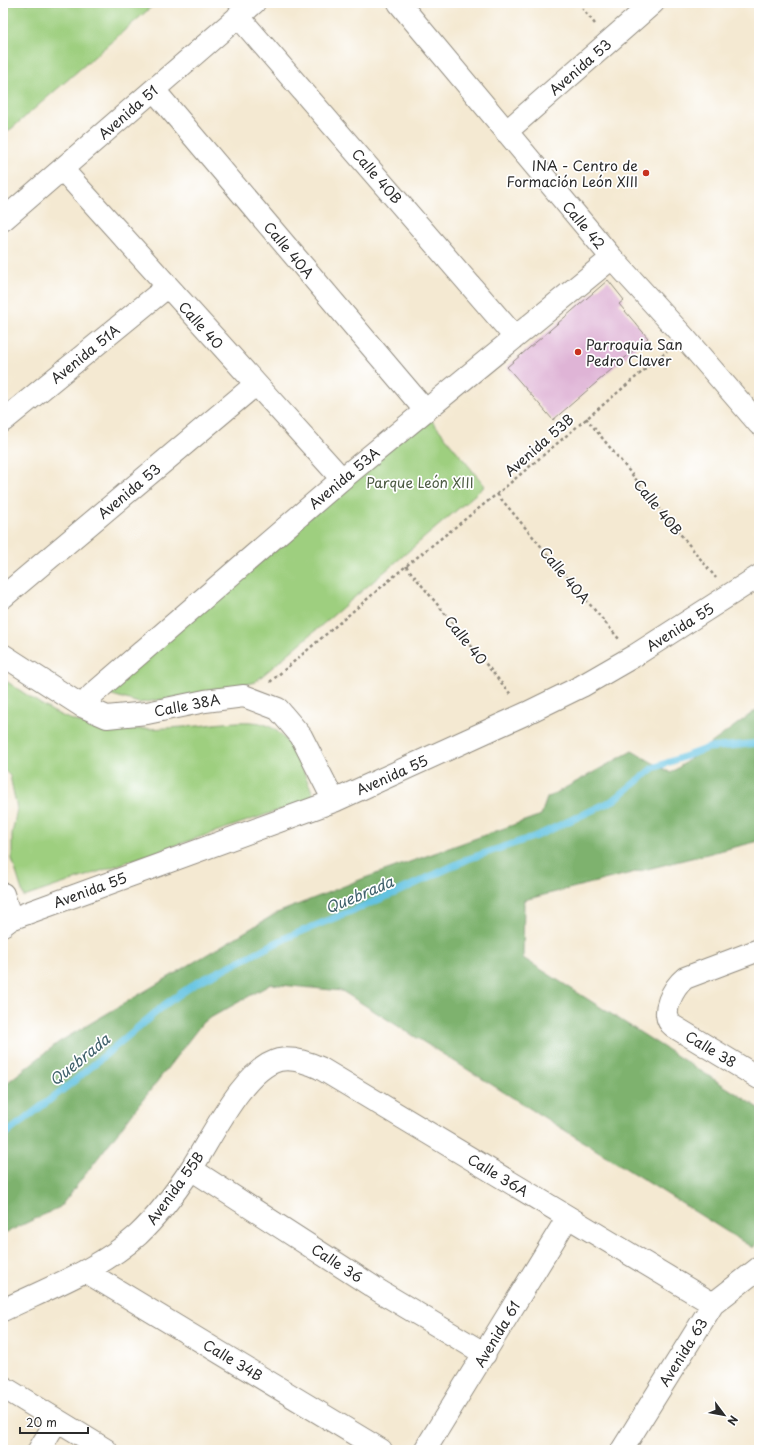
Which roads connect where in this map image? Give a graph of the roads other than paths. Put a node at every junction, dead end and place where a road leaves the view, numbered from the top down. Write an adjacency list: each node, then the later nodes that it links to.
1 (399, 3): 5 (street, Calle 42)
2 (653, 3): 5 (street, Avenida 53)
3 (246, 9): 4 (street, Avenida 51); 10 (street, Calle 40B)
4 (154, 90): 6 (street, Avenida 51); 12 (street, Calle 40A)
5 (506, 132): 8 (street, Calle 42)
6 (62, 169): 7 (street, Avenida 51); 9 (street, Calle 40)
7 (3, 220)
8 (612, 258): 10 (street, Avenida 53A); 14 (street, Calle 42)
9 (167, 287): 11 (street, Calle 40); 13 (street, Avenida 51A)
10 (515, 337): 12 (street, Avenida 53A)
11 (255, 385): 15 (street, Calle 40); 17 (street, Avenida 53)
12 (425, 410): 15 (street, Avenida 53A)
13 (3, 422)
14 (759, 424)
15 (342, 479): 19 (street, Avenida 53A)
16 (759, 576): 20 (street, Avenida 55)
17 (3, 597)
18 (3, 655): 19 (street, Calle 38A)
19 (82, 706): 20 (street, Calle 38A)
20 (334, 801): 22 (street, Avenida 55)
21 (3, 894): 22 (street)
22 (7, 922)
23 (759, 950): 25 (street, Calle 38)
24 (279, 1060): 26 (street, Avenida 55B); 27 (street, Calle 36A)
25 (759, 1078)
26 (191, 1169): 29 (street, Avenida 55B); 32 (street, Calle 36)
27 (568, 1217): 30 (street, Calle 36A); 32 (street, Avenida 61)
28 (759, 1268): 30 (street, Avenida 63)
29 (85, 1271): 31 (street, Avenida 55B); 37 (street, Calle 34B)
30 (713, 1304): 39 (street, Avenida 63)
31 (3, 1310)
32 (485, 1354): 38 (street, Avenida 61)
33 (3, 1387): 34 (street)
34 (57, 1420): 35 (street); 36 (street)
35 (39, 1450)
36 (106, 1450)
37 (381, 1450)
38 (424, 1450)
39 (622, 1450)

